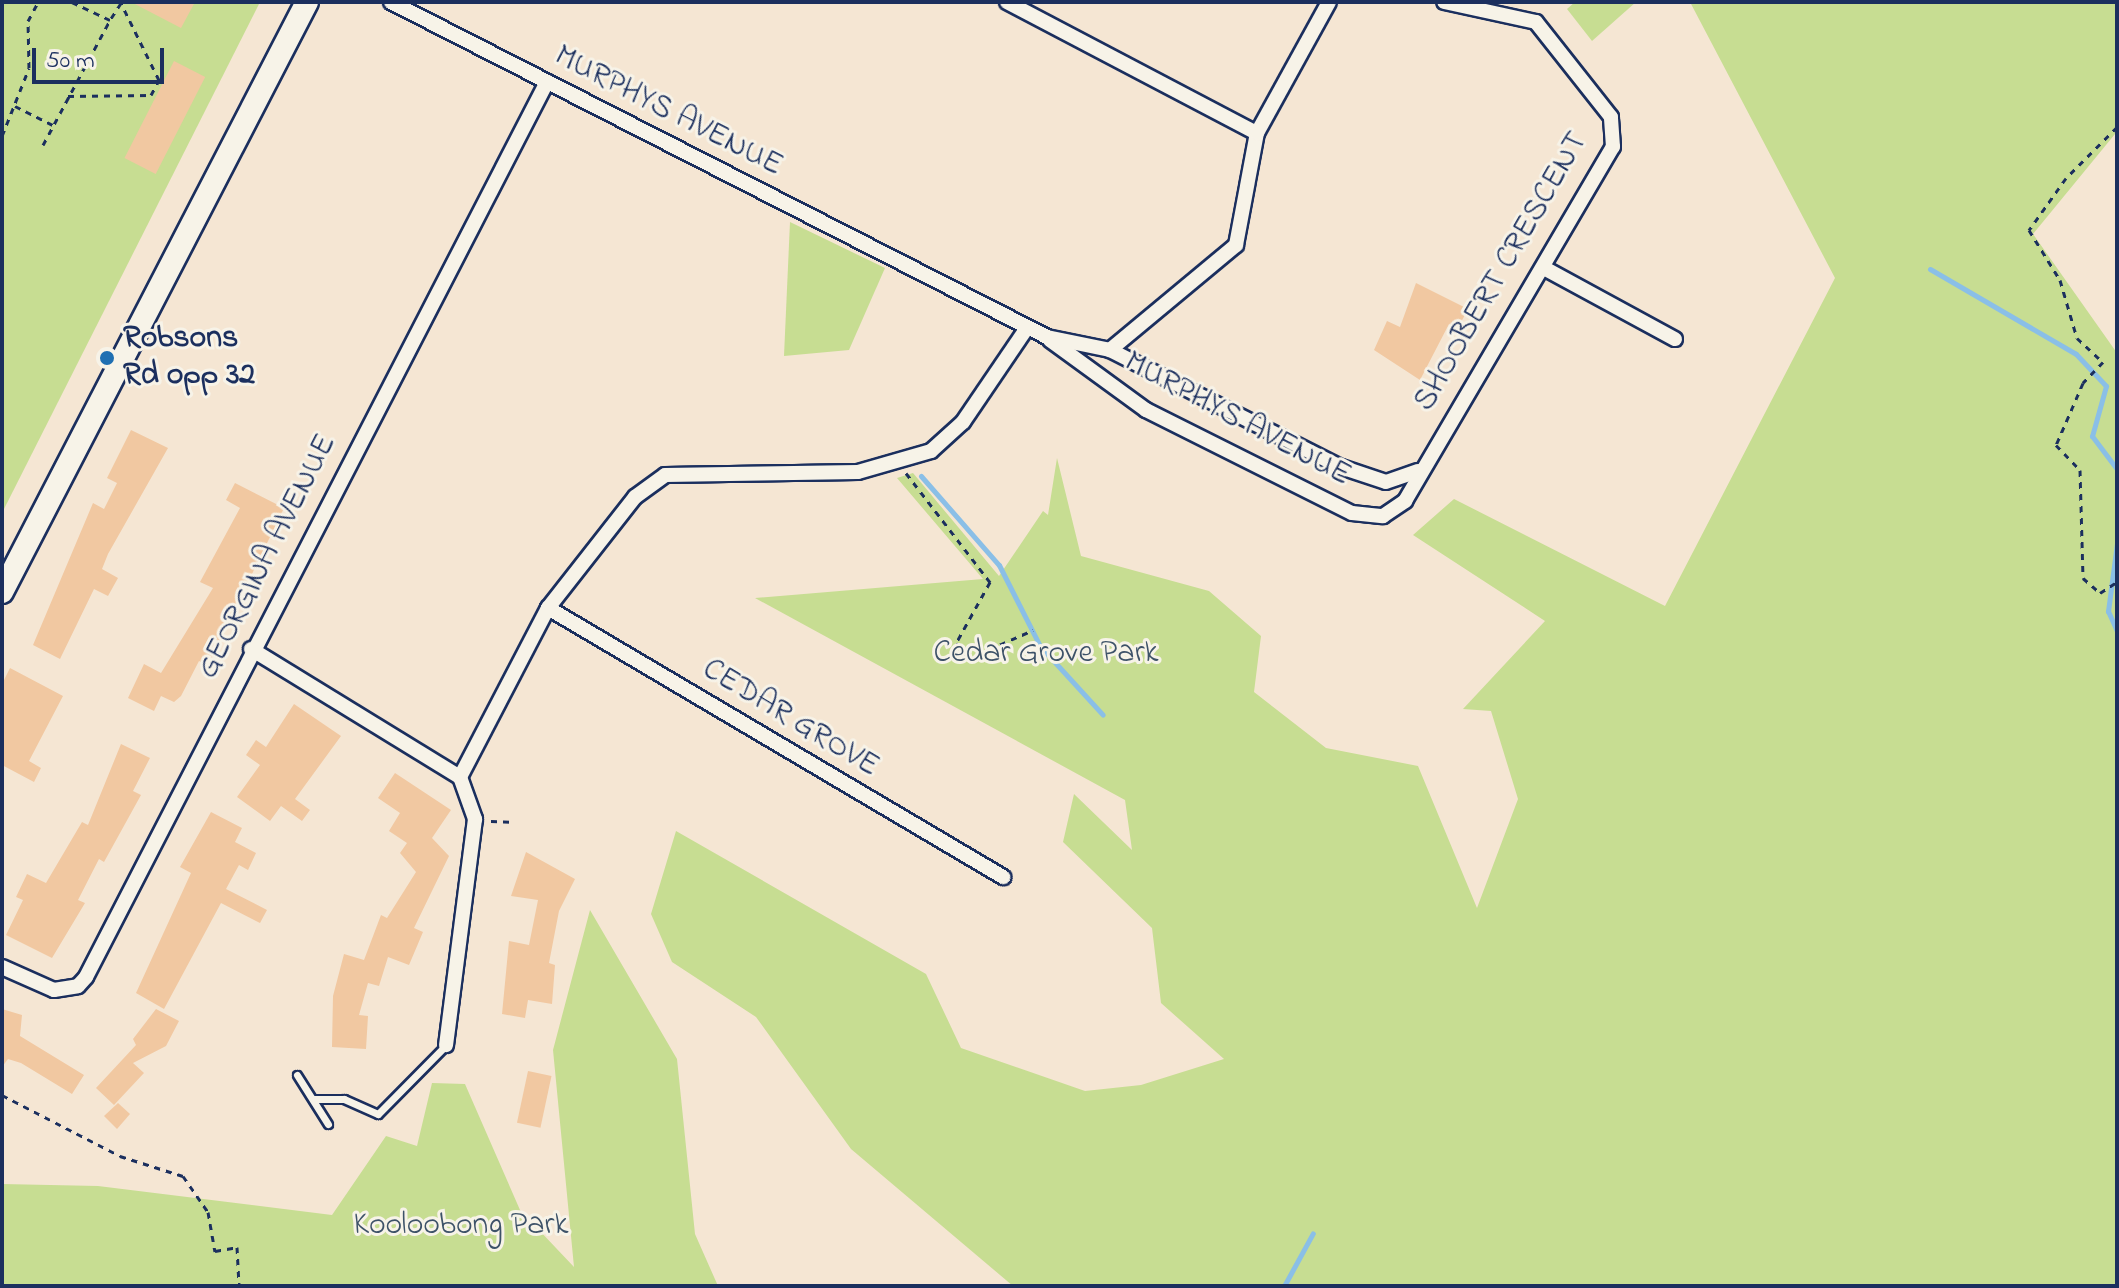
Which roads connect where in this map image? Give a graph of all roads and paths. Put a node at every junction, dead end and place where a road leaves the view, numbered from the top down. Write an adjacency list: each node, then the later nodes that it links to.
1 (38, 2): 12 (path)
2 (72, 2): 8 (path)
3 (307, 2): 26 (main road)
4 (391, 2): 10 (street, MURPHYS AVENUE)
5 (1007, 2): 15 (street)
6 (1329, 2): 15 (street)
7 (1444, 2): 18 (street, SHOOBERT CRESCENT)
8 (80, 4): 9 (path)
9 (110, 20): 11 (path); 11 (path)
10 (547, 82): 19 (street, MURPHYS AVENUE); 29 (street, GEORGINA AVENUE)
11 (68, 96): 13 (path)
12 (15, 106): 13 (path); 16 (path)
13 (53, 125): 17 (path)
14 (2117, 127): 25 (path)
15 (1257, 133): 22 (street)
16 (2, 136)
17 (43, 145)
18 (1544, 268): 21 (street); 24 (street, SHOOBERT CRESCENT)
19 (1027, 328): 20 (street, MURPHYS AVENUE); 23 (street)
20 (1047, 337): 22 (street, MURPHYS AVENUE); 24 (street, MURPHYS AVENUE)
21 (1675, 339)
22 (1110, 350): 24 (street, MURPHYS AVENUE)
23 (903, 458): 27 (street); 28 (path)
24 (1418, 471)
25 (2117, 582)
26 (2, 592)
27 (548, 608): 30 (street); 33 (street, CEDAR GROVE)
28 (1033, 630)
29 (251, 649): 30 (street); 34 (street, GEORGINA AVENUE)
30 (460, 777): 31 (street)
31 (475, 819): 32 (path); 35 (street)
32 (514, 822)
33 (1003, 877)
34 (2, 967)
35 (446, 1045): 38 (lane)
36 (297, 1075): 38 (lane)
37 (2, 1095): 40 (path)
38 (313, 1099): 39 (lane)
39 (328, 1124)
40 (239, 1286)

